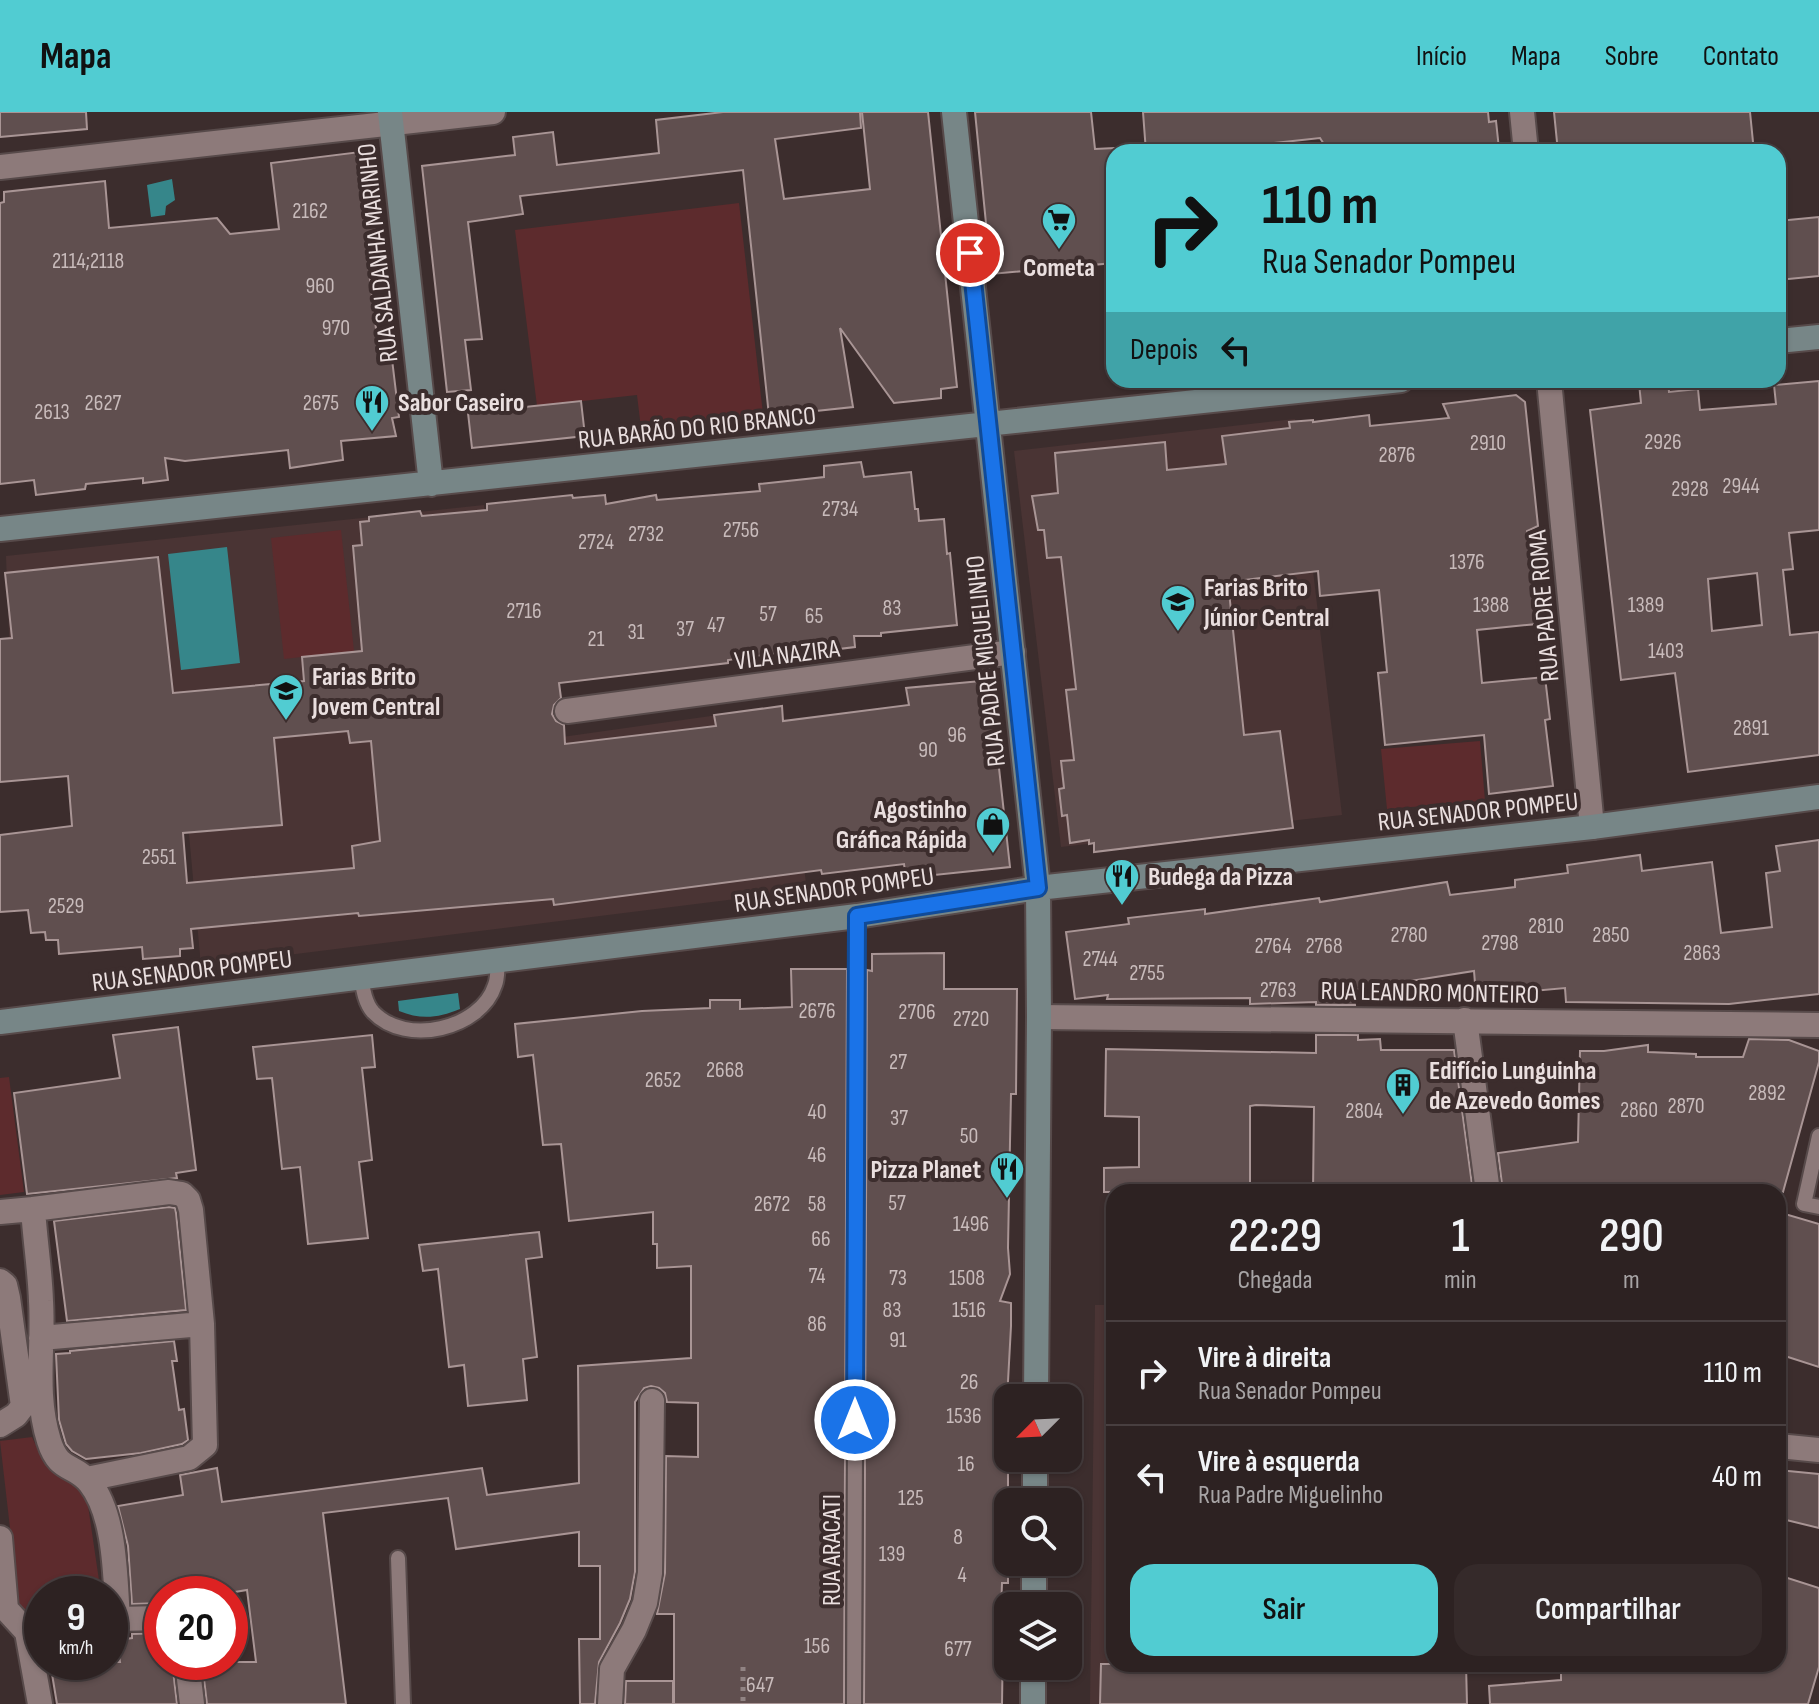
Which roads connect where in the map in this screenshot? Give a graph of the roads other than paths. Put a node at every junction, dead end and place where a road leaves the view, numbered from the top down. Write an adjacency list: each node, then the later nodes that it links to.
1 (493, 112): 4 (street)
2 (954, 112): 11 (street, RUA PADRE MIGUELINHO)
3 (1522, 112): 5 (street)
4 (391, 118): 6 (street); 12 (street, RUA SALDANHA MARINHO)
5 (1525, 144)
6 (0, 167)
7 (1819, 337): 8 (street)
8 (1786, 340)
9 (1324, 388): 11 (street, RUA BARÃO DO RIO BRANCO)
10 (1550, 388): 17 (street, RUA PADRE ROMA)
11 (989, 423): 12 (street, RUA BARÃO DO RIO BRANCO); 14 (street, RUA PADRE MIGUELINHO)
12 (431, 484): 13 (street, RUA BARÃO DO RIO BRANCO)
13 (0, 529)
14 (1013, 652): 15 (street, VILA NAZIRA); 18 (street, RUA PADRE MIGUELINHO)
15 (567, 711)
16 (1819, 797): 17 (street, RUA SENADOR POMPEU)
17 (1592, 827): 18 (street, RUA SENADOR POMPEU)
18 (1038, 888): 19 (street, RUA SENADOR POMPEU); 22 (street, RUA PADRE MIGUELINHO)
19 (857, 916): 20 (street, RUA SENADOR POMPEU); 52 (lane, RUA ARACATI)
20 (498, 960): 21 (street, RUA SENADOR POMPEU); 21 (lane)
21 (361, 977): 24 (street, RUA SENADOR POMPEU)
22 (1039, 1017): 23 (street, RUA LEANDRO MONTEIRO); 34 (street, RUA PADRE MIGUELINHO)
23 (1465, 1020): 25 (street, RUA LEANDRO MONTEIRO); 27 (street)
24 (0, 1022)
25 (1819, 1025)
26 (1819, 1136): 28 (lane)
27 (1487, 1184)
28 (1819, 1207)
29 (33, 1209): 30 (street); 32 (street); 33 (street)
30 (0, 1212)
31 (0, 1281): 36 (street)
32 (202, 1324): 33 (street); 39 (street)
33 (41, 1338): 39 (street)
34 (1036, 1384)
35 (652, 1401): 51 (street)
36 (0, 1425)
37 (1786, 1447): 38 (street)
38 (1819, 1450)
39 (87, 1479): 42 (street)
40 (0, 1538): 43 (street)
41 (398, 1558): 50 (lane)
42 (111, 1576)
43 (3, 1609): 44 (street)
44 (24, 1624)
45 (38, 1680): 48 (street)
46 (189, 1680): 49 (street)
47 (1033, 1680): 53 (street)
48 (40, 1704)
49 (192, 1704)
50 (403, 1704)
51 (610, 1704)
52 (854, 1704)
53 (1033, 1704)

